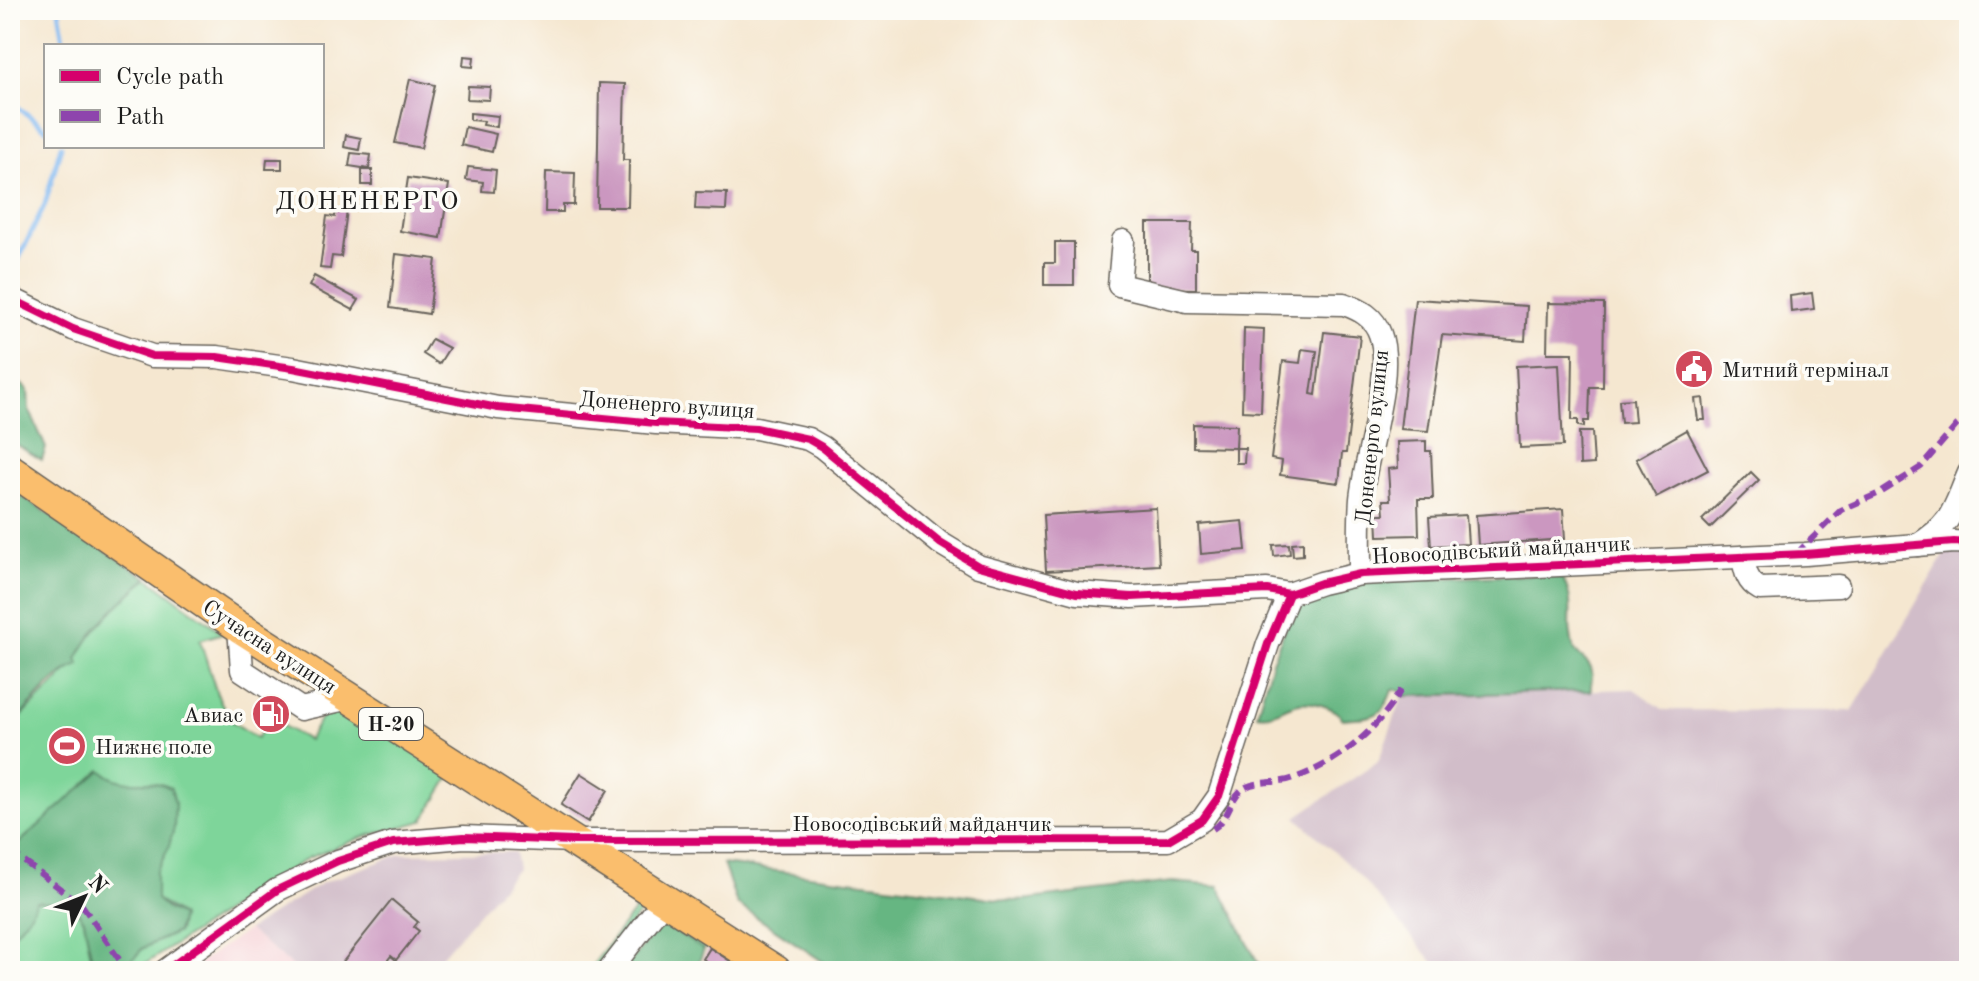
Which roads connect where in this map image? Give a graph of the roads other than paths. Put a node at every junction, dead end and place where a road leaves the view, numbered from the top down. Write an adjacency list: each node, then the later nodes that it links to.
1 (1123, 241): 9 (street, Доненерго вулиця)
2 (10, 298): 12 (street, Доненерго вулиця)
3 (10, 469): 13 (main road, Сучасна вулиця / Н-20)
4 (1969, 473): 6 (street)
5 (1969, 543): 6 (street, Новосодівський майданчик)
6 (1918, 545): 7 (street, Новосодівський майданчик)
7 (1826, 552): 8 (street, Новосодівський майданчик); 11 (street)
8 (1743, 557): 9 (street, Новосодівський майданчик); 11 (street)
9 (1360, 574): 12 (street, Новосодівський майданчик)
10 (1838, 586): 11 (street)
11 (1808, 587)
12 (1289, 594): 13 (street, Новосодівський майданчик)
13 (574, 841): 14 (main road, Сучасна вулиця / Н-20); 15 (street, Новосодівський майданчик)
14 (664, 900): 16 (street); 17 (main road, Сучасна вулиця / Н-20)
15 (165, 971)
16 (609, 971)
17 (776, 971)

